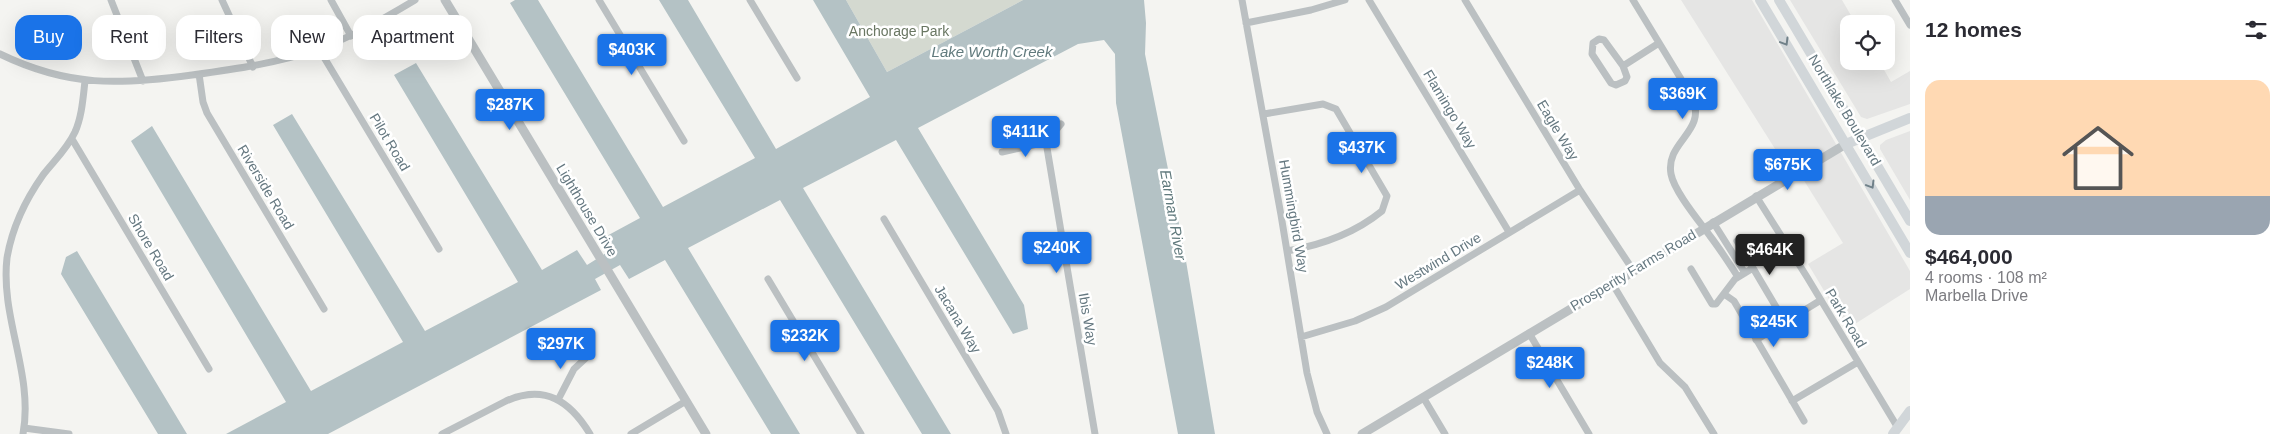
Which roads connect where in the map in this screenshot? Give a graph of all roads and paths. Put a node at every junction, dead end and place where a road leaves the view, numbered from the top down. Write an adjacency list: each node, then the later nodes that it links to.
1 (111, 0): 30 (street)
2 (222, 0): 26 (street)
3 (331, 0): 19 (street)
4 (415, 0): 19 (street)
5 (445, 0): 70 (street, Lighthouse Drive)
6 (599, 0): 36 (street)
7 (750, 0): 28 (street)
8 (1242, 0): 17 (street, Hummingbird Way)
9 (1345, 0): 17 (street)
10 (1369, 0): 46 (street, Flamingo Way)
11 (1465, 0): 40 (street, Eagle Way)
12 (1633, 0): 21 (street)
13 (1760, 0): 38 (main road, Northlake Boulevard, one-way to 38)
14 (1779, 0): 34 (main road, Northlake Boulevard)
15 (1895, 0): 16 (street)
16 (1907, 15): 18 (street)
17 (1246, 23): 31 (street, Hummingbird Way)
18 (1910, 25)
19 (351, 36): 20 (street)
20 (343, 39)
21 (1659, 43): 25 (street); 45 (street)
22 (0, 54): 29 (street)
23 (279, 60): 26 (street)
24 (326, 60): 48 (street, Pilot Road)
25 (1623, 66): 25 (street)
26 (253, 67): 27 (street)
27 (199, 74): 30 (street); 60 (street, Riverside Road)
28 (797, 78)
29 (85, 81): 30 (street); 35 (street)
30 (143, 82)
31 (1264, 114): 49 (street, Hummingbird Way); 49 (street)
32 (1910, 118): 34 (main road, Prosperity Farms Road)
33 (1061, 124): 37 (street)
34 (1861, 138): 38 (main road, Prosperity Farms Road); 43 (main road, Northlake Boulevard)
35 (72, 139): 67 (street, Shore Road); 74 (street)
36 (684, 142)
37 (1046, 142): 39 (street); 83 (street, Ibis Way)
38 (1846, 144): 41 (street, Prosperity Farms Road); 50 (main road, Northlake Boulevard, one-way to 50)
39 (1002, 152)
40 (1580, 190): 46 (street, Westwind Drive); 53 (street, Eagle Way)
41 (1756, 196): 44 (street, Prosperity Farms Road); 59 (street, Park Road)
42 (884, 219): 82 (street, Jacana Way)
43 (1910, 221)
44 (1713, 222): 45 (street, Prosperity Farms Road); 54 (street)
45 (1704, 228): 53 (street, Prosperity Farms Road); 55 (street)
46 (1509, 232): 63 (street, Westwind Drive)
47 (1737, 241): 51 (street)
48 (439, 249)
49 (1288, 251): 63 (street, Hummingbird Way)
50 (1910, 253)
51 (1753, 268): 54 (street); 61 (street)
52 (1691, 269): 58 (street)
53 (1633, 270): 57 (street, Prosperity Farms Road)
54 (1745, 273): 55 (street)
55 (1738, 277): 58 (street)
56 (768, 279): 81 (street)
57 (1612, 283): 62 (street, Prosperity Farms Road); 88 (street)
58 (1724, 294): 64 (street)
59 (1821, 300): 61 (street); 66 (street, Park Road)
60 (324, 309)
61 (1786, 322): 64 (street)
62 (1529, 333): 68 (street, Prosperity Farms Road); 87 (street)
63 (1301, 337): 84 (street, Hummingbird Way)
64 (1756, 340): 71 (street)
65 (587, 357): 69 (street)
66 (1858, 362): 71 (street); 75 (street, Park Road)
67 (210, 368)
68 (1422, 397): 85 (street, Prosperity Farms Road); 86 (street)
69 (558, 400): 77 (street); 78 (street)
70 (686, 401): 79 (street); 80 (street, Lighthouse Drive)
71 (1792, 401): 73 (street)
72 (1910, 411): 75 (main road)
73 (1804, 421)
74 (23, 431): 76 (street)
75 (1895, 431)
76 (69, 434)
77 (442, 434)
78 (590, 434)
79 (631, 434)
80 (706, 434)
81 (861, 434)
82 (1006, 434)
83 (1095, 434)
84 (1327, 434)
85 (1362, 434)
86 (1444, 434)
87 (1589, 434)
88 (1714, 434)

